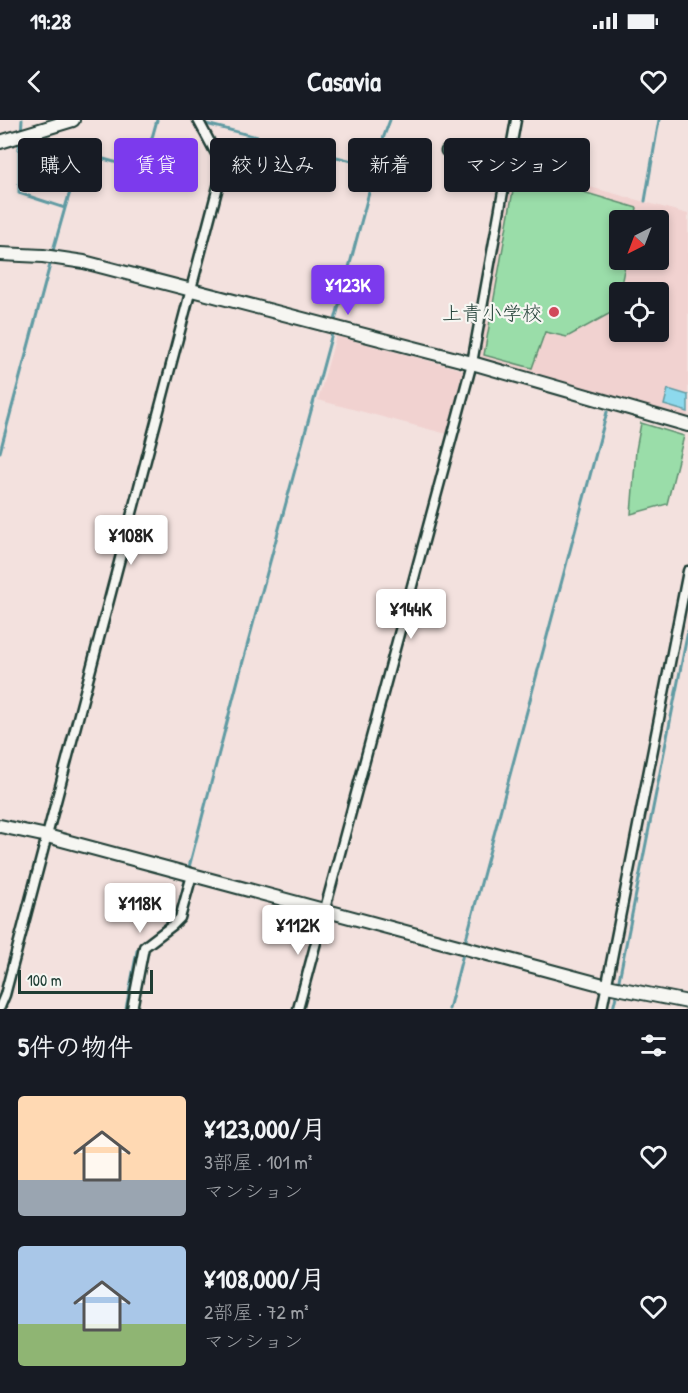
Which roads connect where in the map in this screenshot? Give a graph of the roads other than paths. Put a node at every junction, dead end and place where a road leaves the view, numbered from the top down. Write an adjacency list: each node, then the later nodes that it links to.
1 (73, 120): 5 (street)
2 (198, 120): 8 (street)
3 (516, 120): 4 (street)
4 (513, 138)
5 (0, 142)
6 (504, 192): 9 (street)
7 (0, 254): 8 (street)
8 (190, 290): 9 (street); 13 (street)
9 (472, 363): 10 (street); 15 (street)
10 (688, 425)
11 (688, 571): 16 (street)
12 (0, 826): 13 (street)
13 (47, 836): 14 (street); 18 (street)
14 (192, 875): 15 (street); 19 (street)
15 (325, 911): 16 (street); 20 (street)
16 (606, 986): 17 (street); 21 (street)
17 (688, 1002)
18 (0, 1007)
19 (132, 1009)
20 (298, 1009)
21 (602, 1009)

